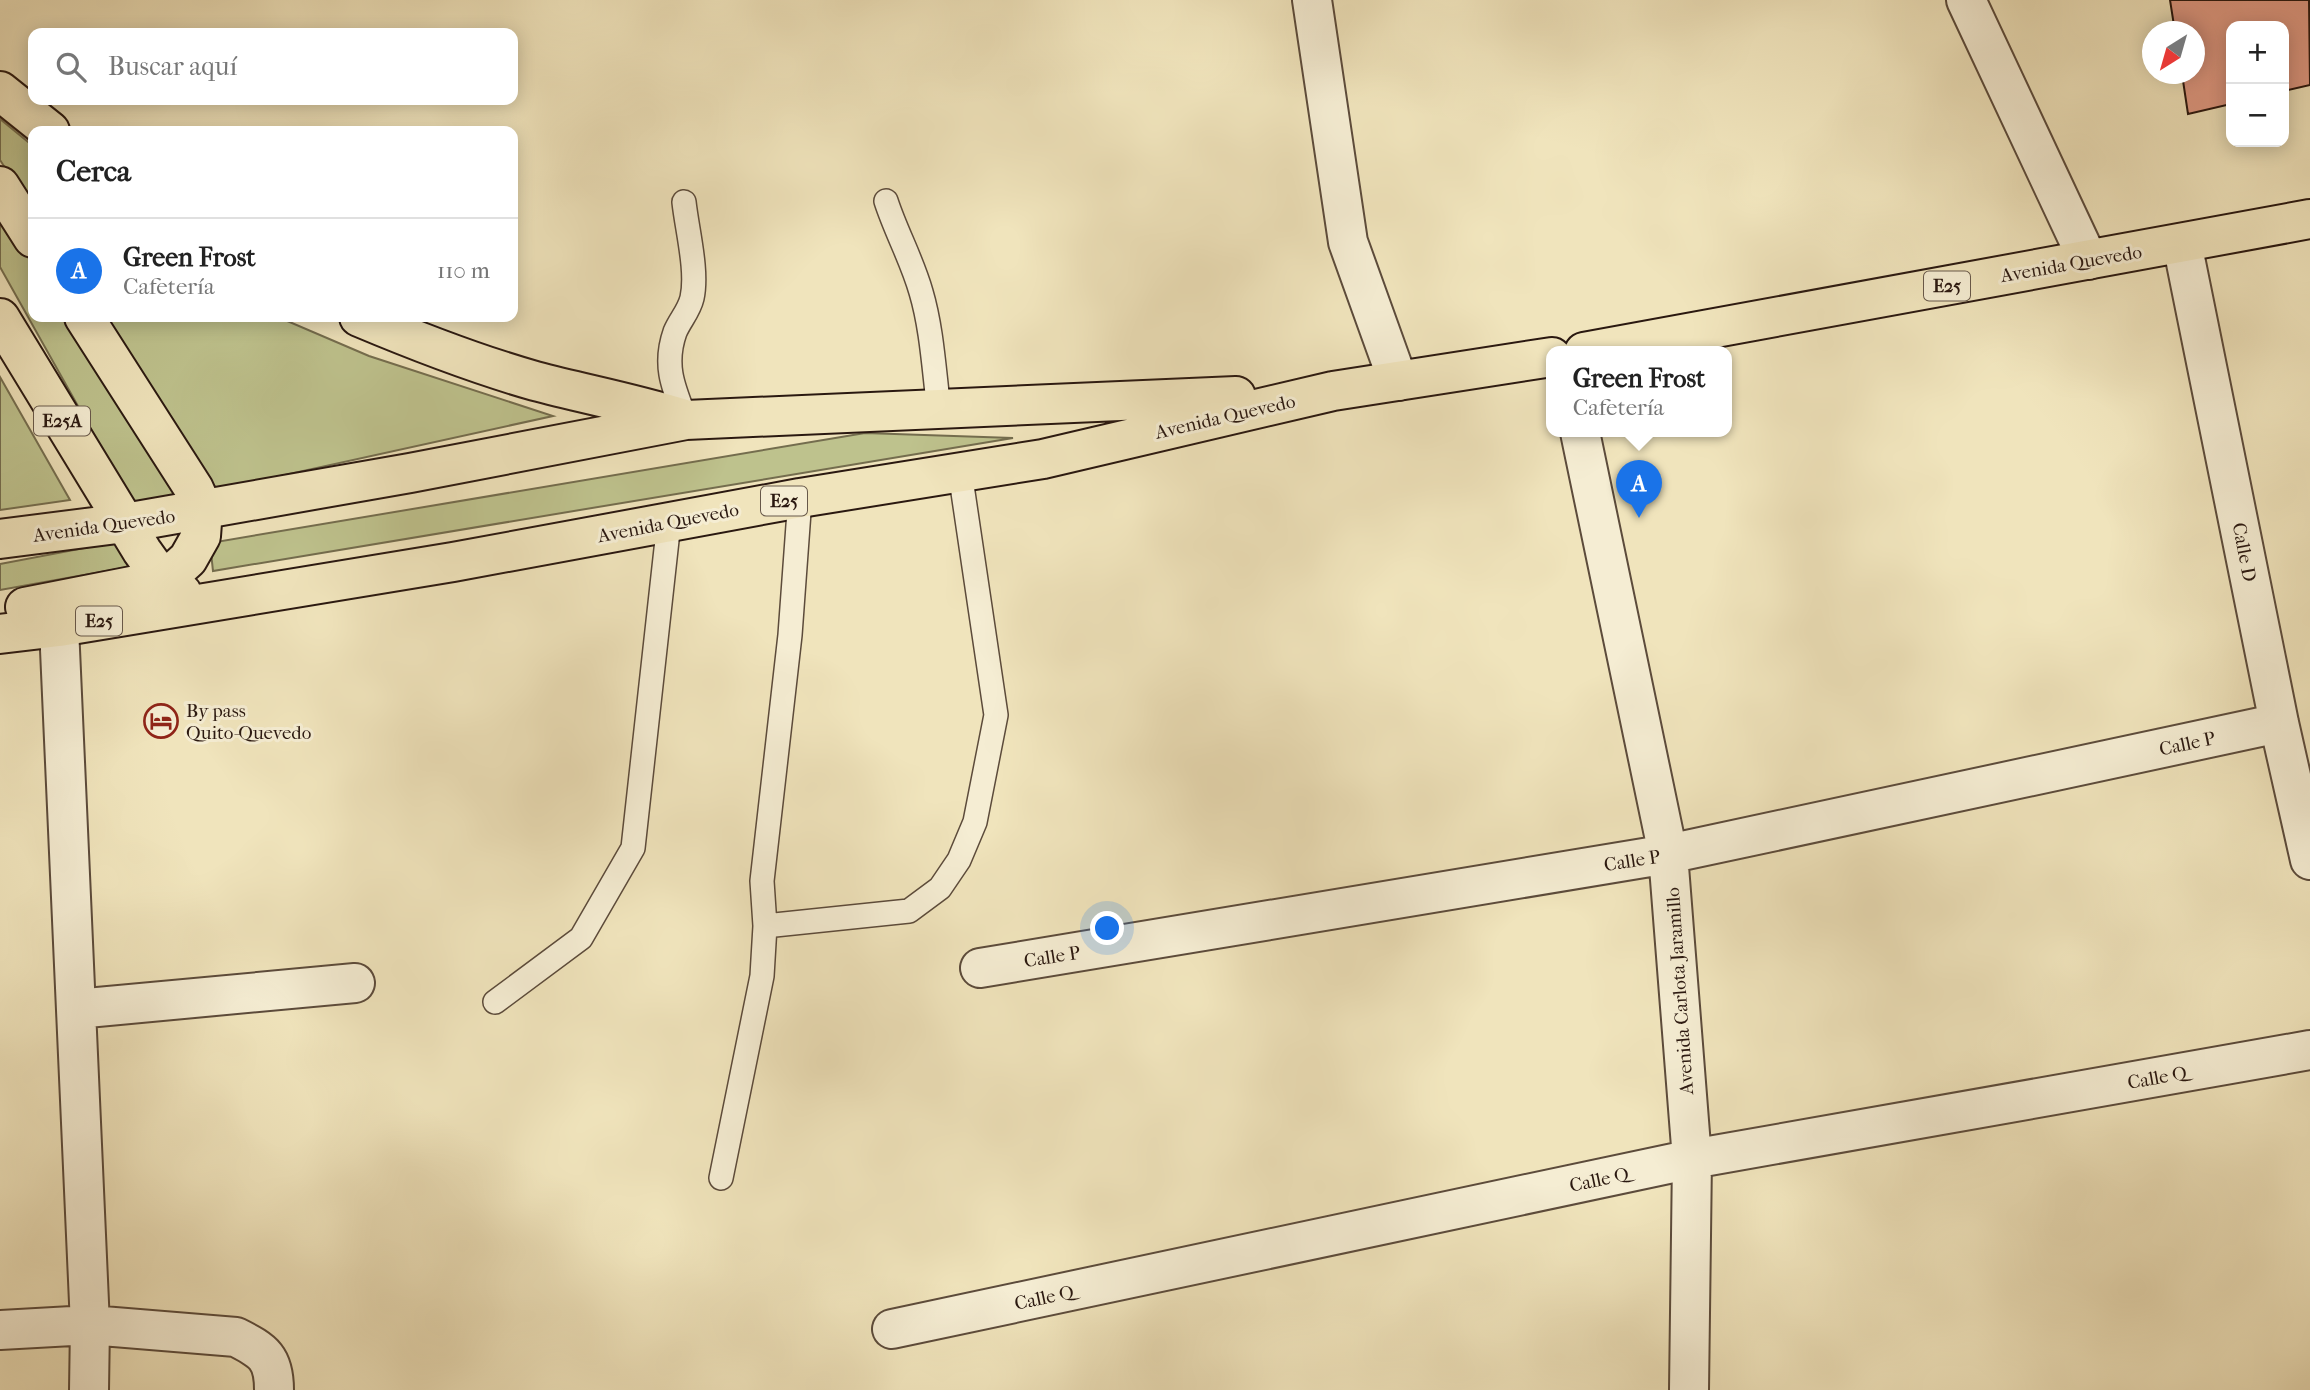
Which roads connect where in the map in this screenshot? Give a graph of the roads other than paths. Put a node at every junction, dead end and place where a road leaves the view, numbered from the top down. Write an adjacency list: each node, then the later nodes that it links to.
1 (1312, 0): 17 (street)
2 (1966, 0): 11 (street)
3 (0, 91): 4 (highway)
4 (44, 126)
5 (0, 186): 9 (highway)
6 (886, 201): 19 (lane)
7 (684, 202): 20 (lane)
8 (2310, 219): 10 (highway, Avenida Quevedo / E25)
9 (28, 230)
10 (2182, 243): 11 (highway, Avenida Quevedo / E25); 33 (street, Calle D)
11 (2088, 260): 15 (highway, Avenida Quevedo / E25)
12 (0, 318): 26 (highway, E25A)
13 (87, 322): 24 (highway)
14 (371, 322): 20 (highway)
15 (1617, 346)
16 (1546, 358): 17 (highway, Avenida Quevedo / E25)
17 (1398, 381): 18 (highway, Avenida Quevedo / E25)
18 (1332, 391): 19 (highway, Avenida Quevedo / E25); 22 (highway, Avenida Quevedo / E25)
19 (939, 410): 20 (highway, Avenida Quevedo / E25)
20 (686, 420): 24 (highway, Avenida Quevedo / E25)
21 (1581, 437): 34 (street, Avenida Carlota Jaramillo)
22 (960, 472): 23 (highway, Avenida Quevedo / E25); 36 (lane)
23 (800, 498): 25 (highway, Avenida Quevedo / E25); 36 (lane)
24 (203, 509): 26 (highway, Avenida Quevedo / E25); 28 (highway)
25 (669, 522): 29 (highway, Avenida Quevedo / E25); 39 (lane)
26 (125, 523): 27 (highway, Avenida Quevedo / E25); 28 (highway)
27 (0, 539)
28 (164, 578): 29 (highway); 30 (highway)
29 (197, 605): 31 (highway, Avenida Quevedo / E25)
30 (0, 612)
31 (60, 627): 32 (highway, Avenida Quevedo / E25); 40 (street)
32 (0, 634)
33 (2279, 723): 34 (street, Calle P); 35 (street, Calle D)
34 (1668, 854): 37 (street, Calle P); 42 (street, Avenida Carlota Jaramillo)
35 (2310, 860)
36 (765, 926): 43 (lane)
37 (980, 968)
38 (355, 983): 40 (street)
39 (495, 1002)
40 (76, 1009): 44 (street)
41 (2310, 1050): 42 (street, Calle Q)
42 (1692, 1159): 45 (street, Calle Q); 49 (street, Avenida Carlota Jaramillo)
43 (721, 1178)
44 (90, 1325): 46 (street); 47 (street); 48 (street)
45 (892, 1329)
46 (0, 1330)
47 (89, 1390)
48 (274, 1390)
49 (1689, 1390)

